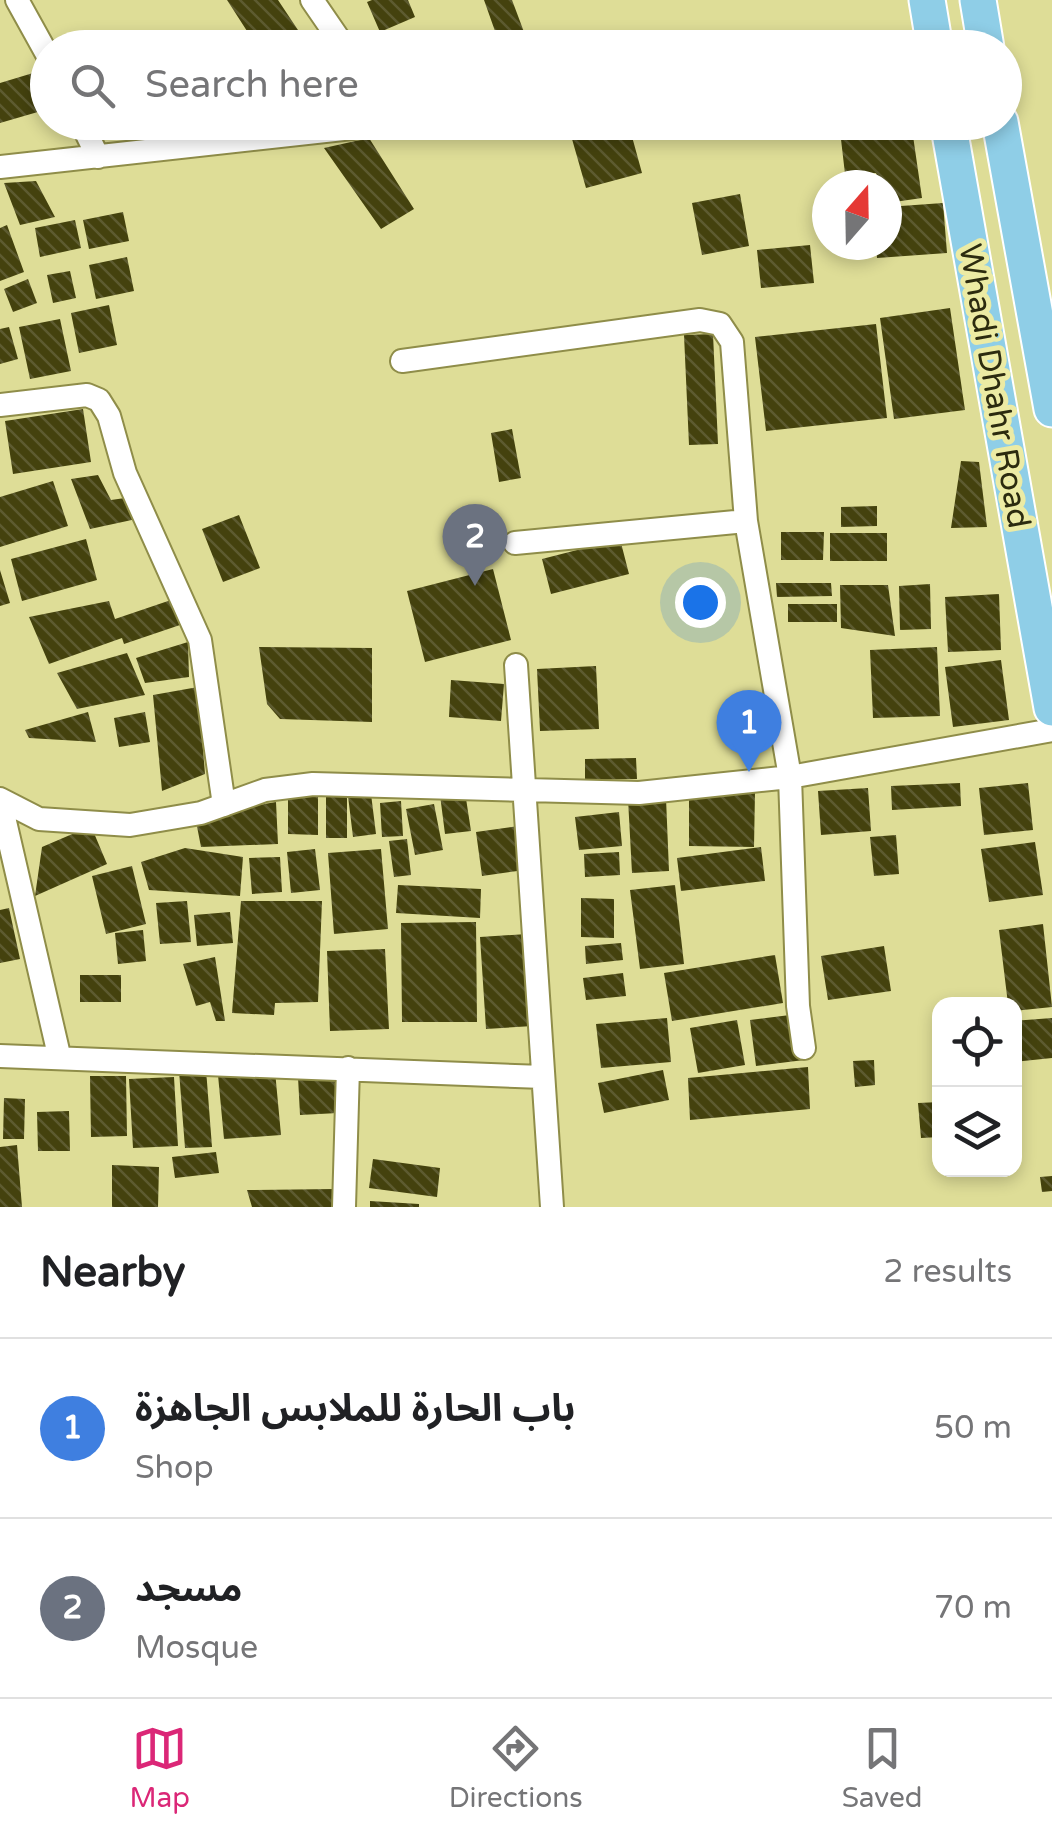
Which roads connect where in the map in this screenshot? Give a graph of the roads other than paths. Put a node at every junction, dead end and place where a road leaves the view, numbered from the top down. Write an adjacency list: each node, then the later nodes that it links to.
1 (17, 0): 5 (street)
2 (312, 0): 6 (street)
3 (926, 0): 7 (main road)
4 (978, 0): 8 (main road)
5 (34, 30)
6 (332, 30)
7 (932, 30)
8 (983, 30)
9 (90, 140): 13 (street)
10 (249, 140): 13 (street)
11 (951, 140): 21 (main road, Whadi Dhahr Road)
12 (1003, 140): 17 (main road)
13 (98, 157): 14 (street)
14 (0, 166)
15 (402, 362): 18 (street)
16 (0, 405): 26 (street)
17 (1052, 409)
18 (746, 521): 19 (street); 23 (street)
19 (515, 543)
20 (516, 665): 24 (street)
21 (1052, 708)
22 (1052, 730): 23 (street)
23 (790, 777): 24 (street); 27 (street)
24 (524, 791): 26 (street); 31 (street)
25 (0, 800): 26 (street); 29 (street)
26 (224, 805)
27 (804, 1048)
28 (0, 1056): 29 (street)
29 (59, 1056): 30 (street)
30 (348, 1068): 31 (street); 32 (street)
31 (543, 1076): 33 (street)
32 (344, 1207)
33 (552, 1207)

